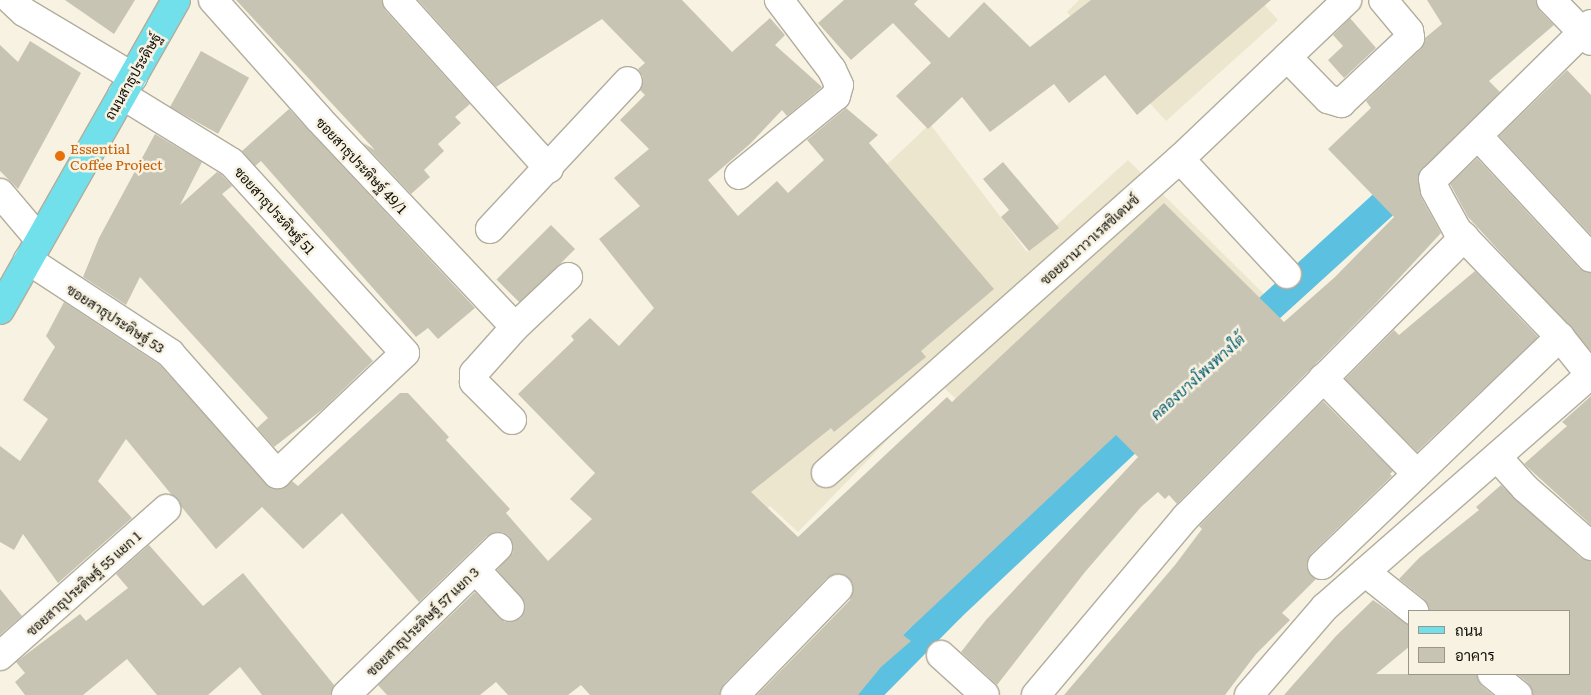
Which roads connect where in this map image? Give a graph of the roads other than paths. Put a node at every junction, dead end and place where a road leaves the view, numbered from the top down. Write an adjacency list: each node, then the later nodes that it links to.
1 (11, 0): 12 (street, ซอยสาธุประดิษฐ์ 51)
2 (176, 0): 12 (main road, ถนนสาธุประดิษฐ์)
3 (213, 0): 25 (street, ซอยสาธุประดิษฐ์ 49/1)
4 (397, 0): 15 (street)
5 (779, 0): 16 (street)
6 (1346, 0): 10 (street, ซอยยานาวาเรสซิเดนซ์)
7 (1382, 0): 10 (street)
8 (1551, 0): 9 (street)
9 (1588, 32): 13 (street)
10 (1287, 57): 14 (street, ซอยยานาวาเรสซิเดนซ์)
11 (628, 81): 15 (street)
12 (127, 86): 20 (main road, ถนนสาธุประดิษฐ์); 32 (street, ซอยสาธุประดิษฐ์ 51)
13 (1478, 136): 19 (street); 21 (street)
14 (1180, 158): 22 (street); 31 (street, ซอยยานาวาเรสซิเดนซ์)
15 (549, 169): 18 (street)
16 (738, 175)
17 (0, 193): 20 (street, ซอยสาธุประดิษฐ์ 53)
18 (490, 229)
19 (1464, 237): 26 (street); 28 (street)
20 (34, 250): 24 (main road, ถนนสาธุประดิษฐ์); 32 (street, ซอยสาธุประดิษฐ์ 53)
21 (1591, 258)
22 (1287, 274)
23 (568, 277): 25 (street)
24 (0, 310)
25 (515, 327): 29 (street)
26 (1560, 337): 27 (street); 33 (street)
27 (1591, 375): 30 (street)
28 (1323, 378): 33 (street); 50 (street)
29 (512, 420)
30 (1497, 457): 35 (street); 39 (street)
31 (826, 473)
32 (277, 474)
33 (1417, 474): 37 (street)
34 (166, 509): 44 (street, ซอยสาธุประดิษฐ์ 55 แยก 1)
35 (1591, 546)
36 (498, 547): 38 (street, ซอยสาธุประดิษฐ์ 57 แยก 3)
37 (1322, 565)
38 (476, 570): 41 (street); 47 (street, ซอยสาธุประดิษฐ์ 57 แยก 3)
39 (1365, 572): 42 (street); 46 (street)
40 (838, 589): 48 (street)
41 (510, 607)
42 (1413, 610)
43 (941, 655): 49 (street)
44 (0, 656)
45 (1493, 675): 51 (street)
46 (1254, 693)
47 (346, 695)
48 (735, 695)
49 (986, 695)
50 (1036, 695)
51 (1518, 695)

